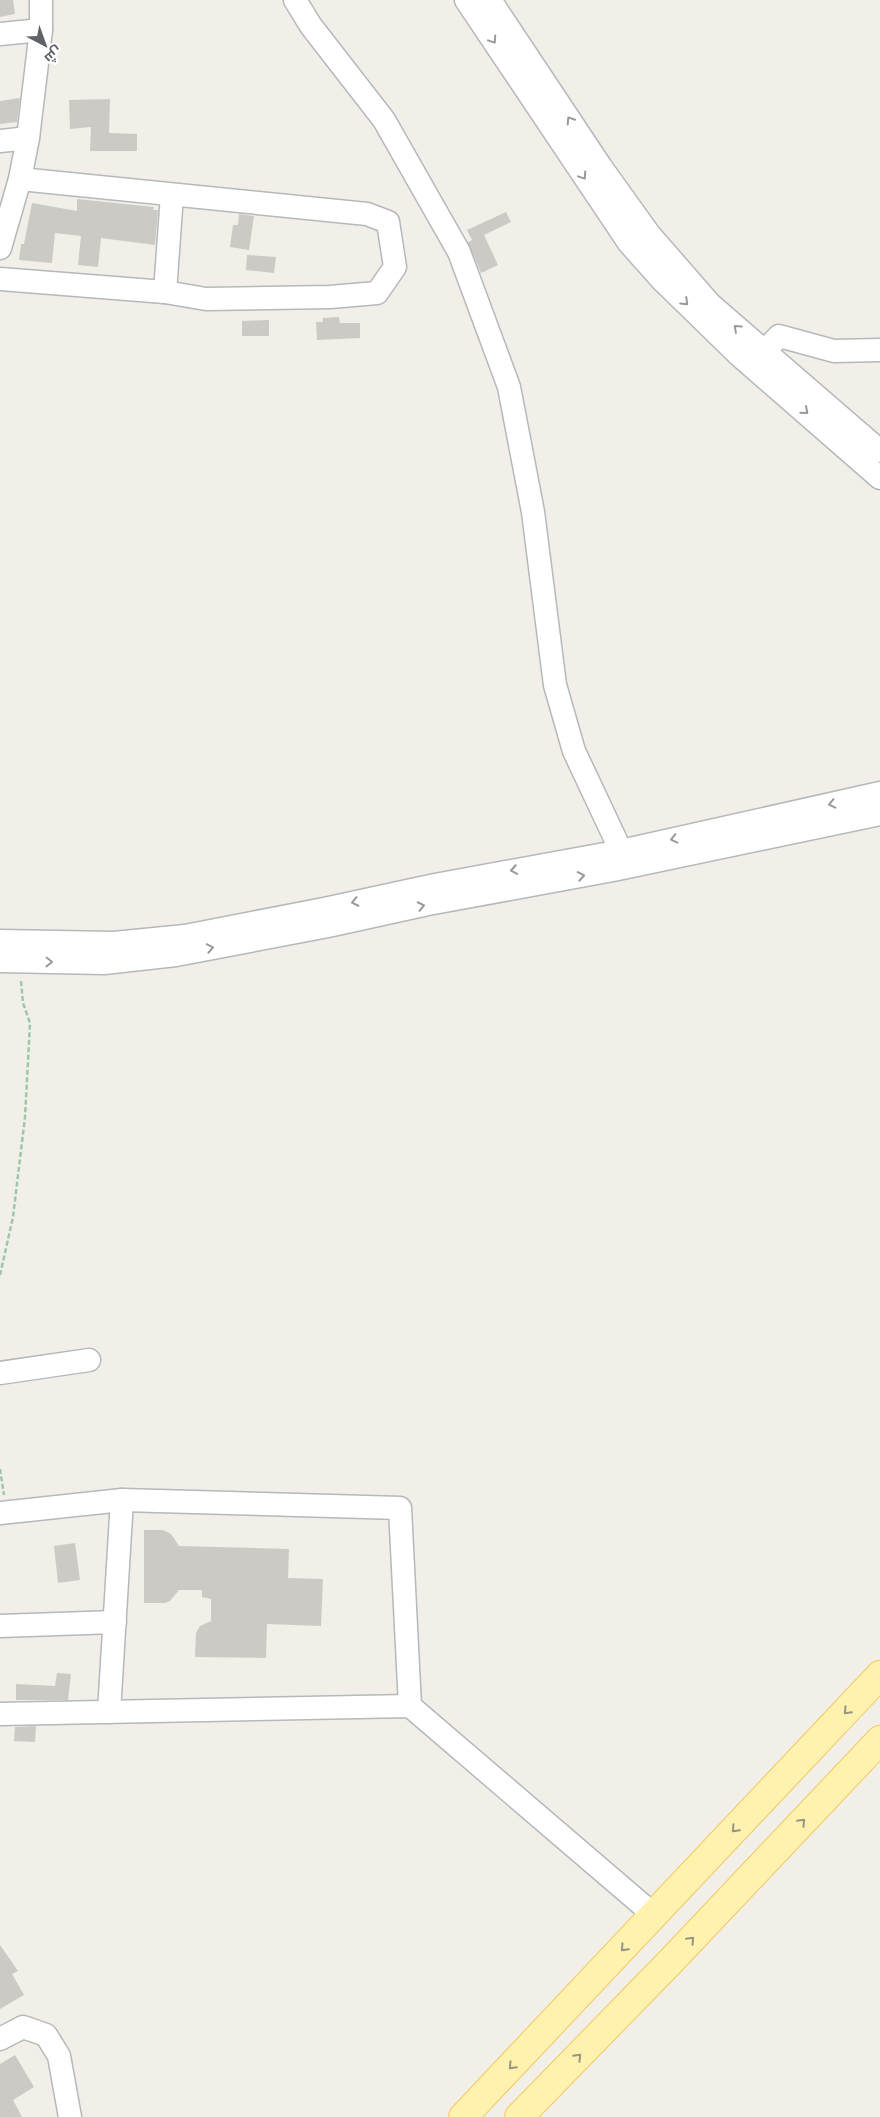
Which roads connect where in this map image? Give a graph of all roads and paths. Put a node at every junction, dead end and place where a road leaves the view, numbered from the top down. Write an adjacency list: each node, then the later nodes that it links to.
1 (41, 0): 5 (street)
2 (295, 0): 20 (street)
3 (466, 0): 17 (street, one-way to 17)
4 (490, 0): 15 (street, one-way to 4)
5 (41, 30): 6 (street); 7 (street)
6 (0, 34)
7 (28, 138): 8 (street); 9 (street)
8 (0, 141)
9 (20, 179): 10 (street); 11 (street)
10 (172, 195): 13 (street); 13 (street)
11 (0, 248)
12 (0, 279): 13 (street)
13 (165, 292)
14 (880, 350): 15 (street)
15 (764, 352): 16 (street)
16 (880, 451)
17 (880, 478)
18 (880, 793): 20 (street, one-way to 20)
19 (880, 814): 21 (street, one-way to 19)
20 (621, 851): 21 (street, one-way to 21)
21 (326, 917): 22 (street); 23 (street, one-way to 21)
22 (0, 941)
23 (10, 961): 24 (path)
24 (0, 1275)
25 (89, 1360): 26 (street)
26 (0, 1373)
27 (0, 1469): 29 (path)
28 (122, 1500): 29 (street); 30 (street); 33 (street)
29 (4, 1513)
30 (115, 1622): 31 (street); 34 (street)
31 (0, 1626)
32 (880, 1675): 37 (main road, one-way to 37)
33 (410, 1706): 34 (street); 37 (street)
34 (109, 1712): 35 (street)
35 (0, 1714)
36 (880, 1740): 41 (main road, one-way to 36)
37 (654, 1915): 40 (main road, one-way to 40)
38 (0, 2039): 39 (street)
39 (70, 2117)
40 (463, 2117)
41 (519, 2117)

